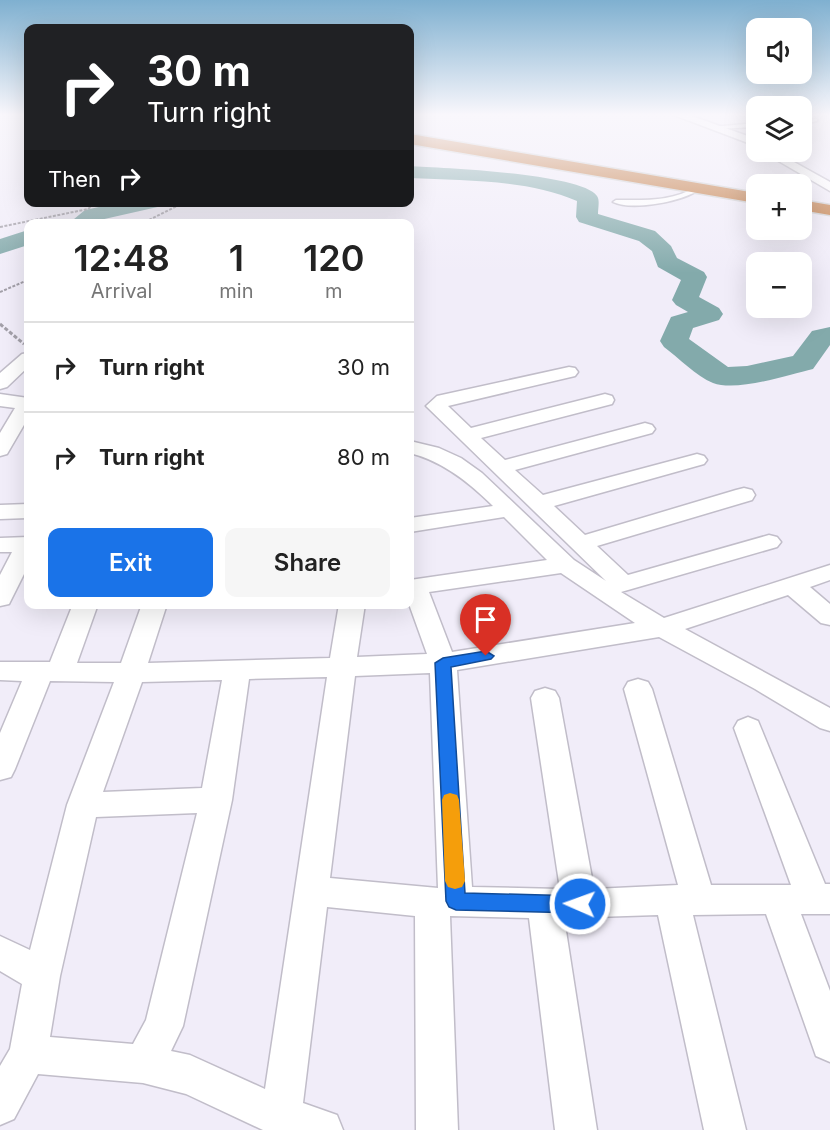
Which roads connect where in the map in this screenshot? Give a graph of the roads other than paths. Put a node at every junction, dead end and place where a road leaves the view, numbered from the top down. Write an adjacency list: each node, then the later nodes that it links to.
1 (579, 168): 6 (highway)
2 (633, 168): 5 (highway)
3 (799, 168): 4 (street)
4 (826, 182)
5 (746, 186)
6 (698, 188): 7 (highway); 10 (lane)
7 (746, 196)
8 (812, 198): 9 (highway)
9 (830, 200)
10 (616, 202)
11 (812, 207): 12 (highway)
12 (830, 210)
13 (24, 361): 15 (street)
14 (569, 372): 21 (street)
15 (2, 378)
16 (0, 400): 18 (street)
17 (604, 400): 21 (street)
18 (24, 403)
19 (24, 411): 23 (street)
20 (645, 429): 25 (street)
21 (467, 435): 25 (street)
22 (414, 448): 28 (street)
23 (0, 450)
24 (697, 460): 27 (street)
25 (501, 466): 27 (street)
26 (744, 495): 33 (street)
27 (539, 502): 33 (street)
28 (507, 510): 31 (street); 37 (street)
29 (24, 511): 30 (street)
30 (0, 512)
31 (414, 524)
32 (769, 542): 41 (street)
33 (582, 543): 41 (street)
34 (24, 544): 35 (street)
35 (0, 545)
36 (24, 552): 43 (street)
37 (567, 565): 39 (street); 41 (street)
38 (830, 572): 40 (street)
39 (414, 583)
40 (792, 585): 47 (street); 48 (street)
41 (612, 587): 48 (street)
42 (414, 588): 49 (street)
43 (0, 598)
44 (83, 609): 53 (street)
45 (153, 609): 54 (street)
46 (351, 609): 50 (street)
47 (830, 617)
48 (659, 628): 49 (street); 57 (street)
49 (443, 663): 50 (street); 65 (street)
50 (342, 667): 51 (street); 62 (street)
51 (237, 669): 54 (street); 60 (street)
52 (0, 671): 53 (street)
53 (50, 672): 54 (street); 59 (street)
54 (130, 673): 61 (street)
55 (638, 689): 64 (street)
56 (545, 698): 67 (street)
57 (830, 721)
58 (748, 728): 63 (street)
59 (0, 769)
60 (216, 800): 61 (street); 72 (street)
61 (83, 805): 69 (street)
62 (312, 891): 65 (street); 74 (street)
63 (807, 900): 64 (street); 70 (street)
64 (685, 901): 67 (street); 78 (street)
65 (444, 902): 66 (street); 76 (street)
66 (544, 903): 67 (street); 77 (street)
67 (580, 904)
68 (0, 952): 69 (street)
69 (42, 976): 71 (street)
70 (830, 1044)
71 (28, 1054): 72 (street); 73 (street)
72 (143, 1064): 74 (street)
73 (0, 1105)
74 (281, 1117): 75 (street)
75 (322, 1130)
76 (437, 1130)
77 (576, 1130)
78 (725, 1130)

